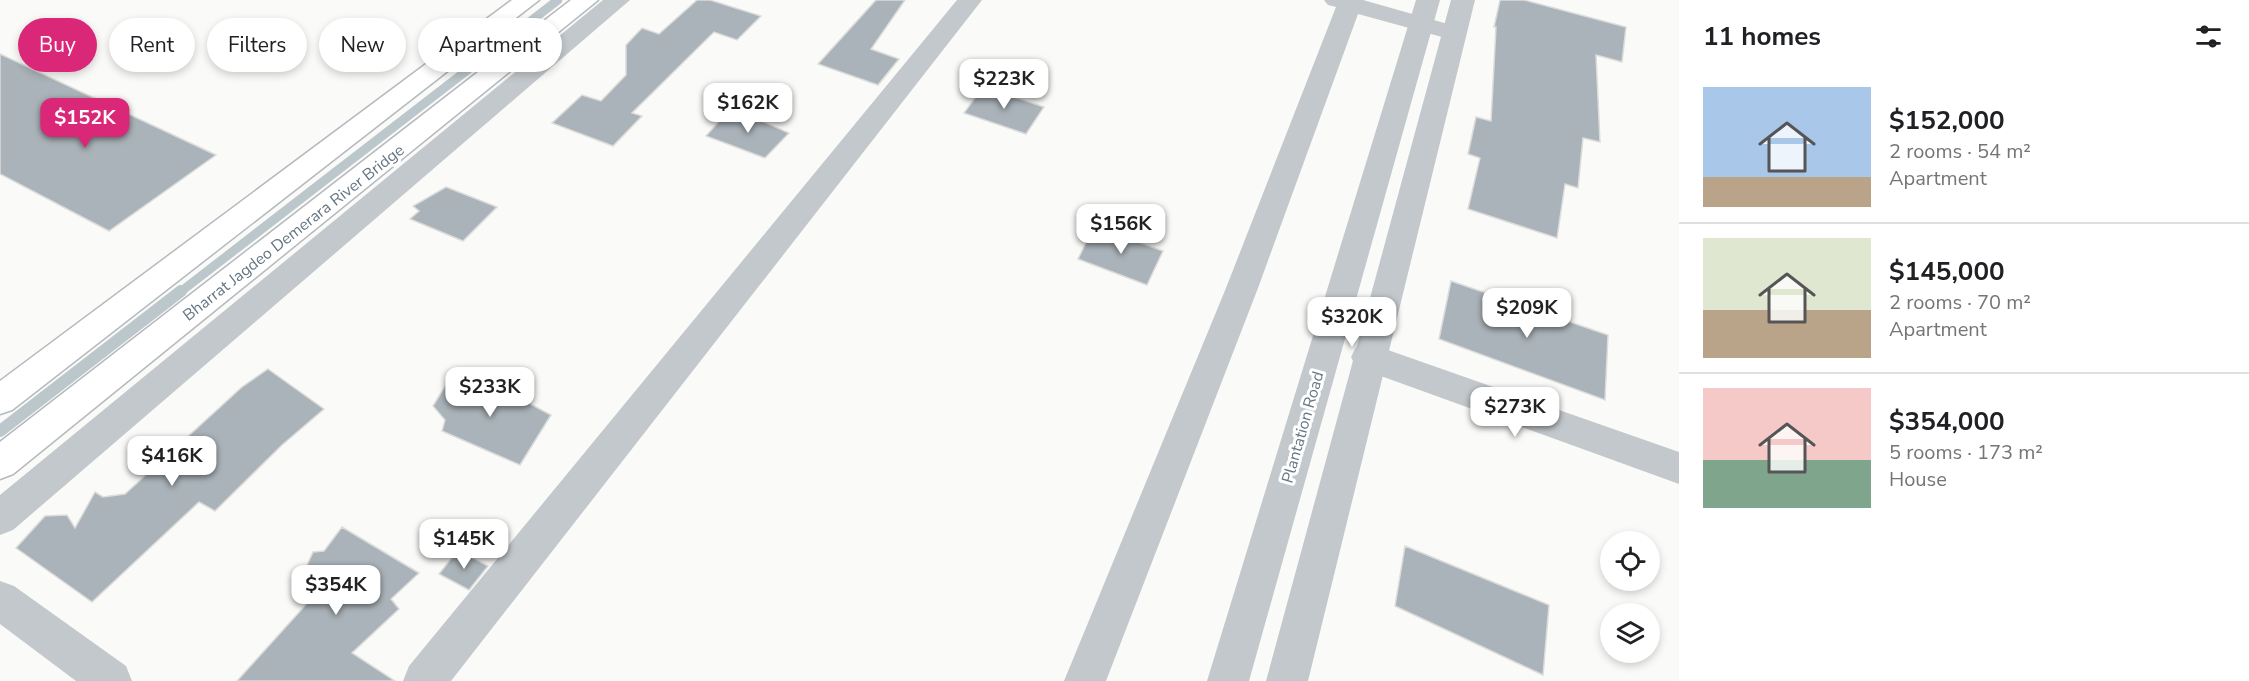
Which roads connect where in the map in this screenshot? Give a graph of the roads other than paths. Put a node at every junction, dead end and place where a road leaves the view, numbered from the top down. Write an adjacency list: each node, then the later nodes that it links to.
1 (526, 0): 10 (main road)
2 (586, 0): 11 (main road, Bharrat Jagdeo Demerara River Bridge)
3 (618, 0): 13 (street)
4 (970, 0): 16 (street)
5 (1462, 0): 8 (street)
6 (1346, 1): 7 (street); 17 (street)
7 (1424, 12): 8 (street); 18 (street, Plantation Road)
8 (1453, 33): 9 (street)
9 (1368, 357): 12 (street); 19 (street)
10 (0, 400)
11 (0, 463)
12 (1679, 468)
13 (0, 518)
14 (0, 600): 15 (street)
15 (111, 681)
16 (424, 681)
17 (1085, 681)
18 (1228, 681)
19 (1287, 681)

